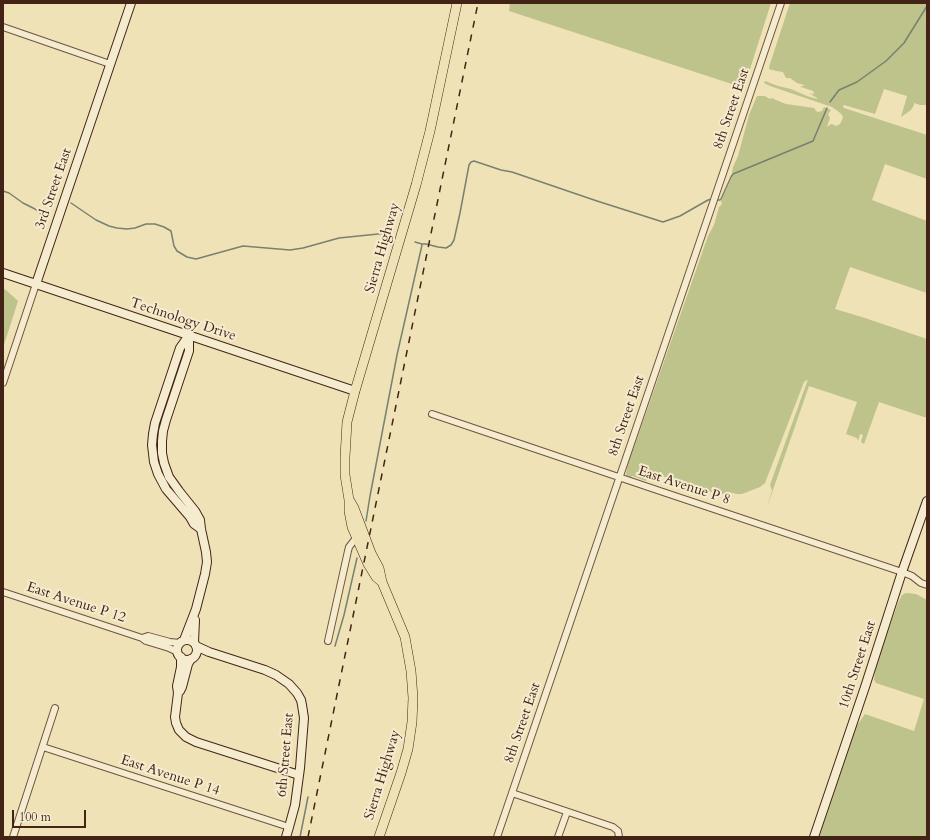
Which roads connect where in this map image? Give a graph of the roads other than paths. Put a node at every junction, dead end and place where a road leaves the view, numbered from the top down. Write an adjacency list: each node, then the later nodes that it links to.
1 (130, 3): 5 (street, 3rd Street East)
2 (457, 3): 10 (main road, Sierra Highway)
3 (781, 3): 12 (street, 8th Street East)
4 (3, 27): 5 (street)
5 (110, 64): 7 (street, 3rd Street East)
6 (3, 273): 7 (street, Technology Drive)
7 (36, 284): 8 (street, Technology Drive); 9 (street, 3rd Street East)
8 (189, 335): 10 (street, Technology Drive); 20 (street)
9 (3, 383)
10 (355, 391): 13 (main road, Sierra Highway)
11 (432, 414): 12 (street, East Avenue P 8)
12 (619, 477): 16 (street, East Avenue P 8); 31 (street, 8th Street East)
13 (350, 500): 15 (main road, Sierra Highway); 17 (main road, Sierra Highway)
14 (927, 501): 16 (street, 10th Street East)
15 (356, 538): 17 (main road, Sierra Highway); 23 (street)
16 (902, 572): 18 (street, East Avenue P 8); 40 (street, 10th Street East)
17 (382, 582): 37 (main road, Sierra Highway)
18 (927, 585)
19 (3, 592): 21 (street, East Avenue P 12)
20 (196, 609): 22 (street); 24 (street)
21 (142, 638): 22 (street, East Avenue P 12); 25 (street, East Avenue P 12)
22 (182, 641): 24 (street); 25 (street)
23 (328, 641)
24 (195, 644): 26 (street); 30 (street, 6th Street East)
25 (179, 655): 26 (street); 27 (street)
26 (191, 659): 27 (street)
27 (178, 693): 30 (street)
28 (55, 708): 29 (street)
29 (43, 747): 33 (street, East Avenue P 14); 35 (street)
30 (299, 775): 33 (street, 6th Street East)
31 (512, 793): 32 (street); 38 (street, 8th Street East)
32 (567, 812): 34 (street); 39 (street)
33 (289, 828): 36 (street, 6th Street East)
34 (619, 834)
35 (12, 837)
36 (286, 837)
37 (379, 837)
38 (497, 837)
39 (558, 837)
40 (814, 837)

